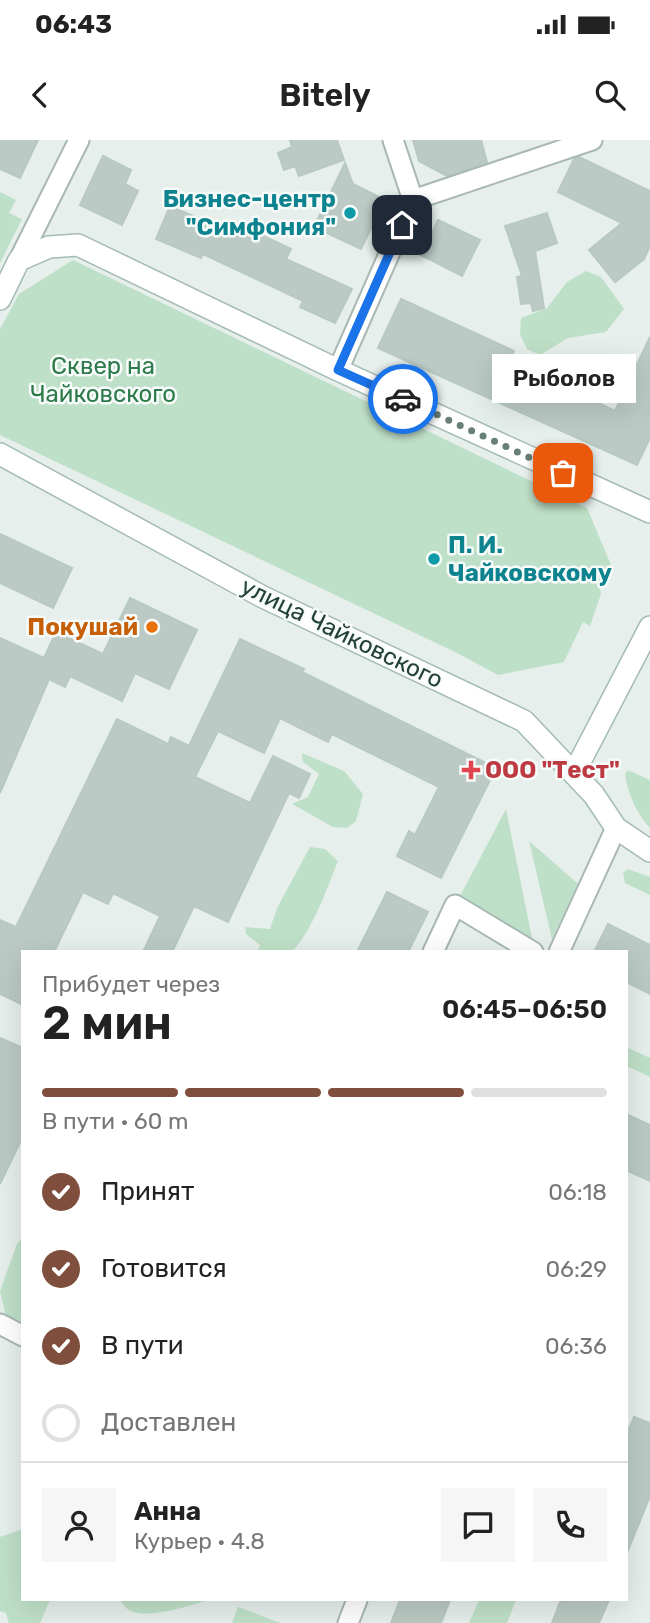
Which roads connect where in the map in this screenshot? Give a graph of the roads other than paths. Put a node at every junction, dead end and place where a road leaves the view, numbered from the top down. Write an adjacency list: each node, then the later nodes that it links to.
1 (79, 140): 5 (street)
2 (393, 140): 4 (street)
3 (592, 140): 4 (street)
4 (413, 200): 7 (street)
5 (19, 260): 6 (main road); 7 (main road)
6 (0, 299)
7 (338, 370): 9 (main road)
8 (1, 454): 11 (main road, улица Чайковского)
9 (650, 512)
10 (650, 627): 11 (main road)
11 (574, 773): 12 (main road, улица Чайковского)
12 (616, 828): 13 (main road, улица Чайковского); 16 (street)
13 (650, 852)
14 (434, 950): 15 (street)
15 (530, 950)
16 (560, 950)
17 (0, 1324): 18 (street)
18 (21, 1335)
19 (358, 1601): 20 (street)
20 (348, 1623)

